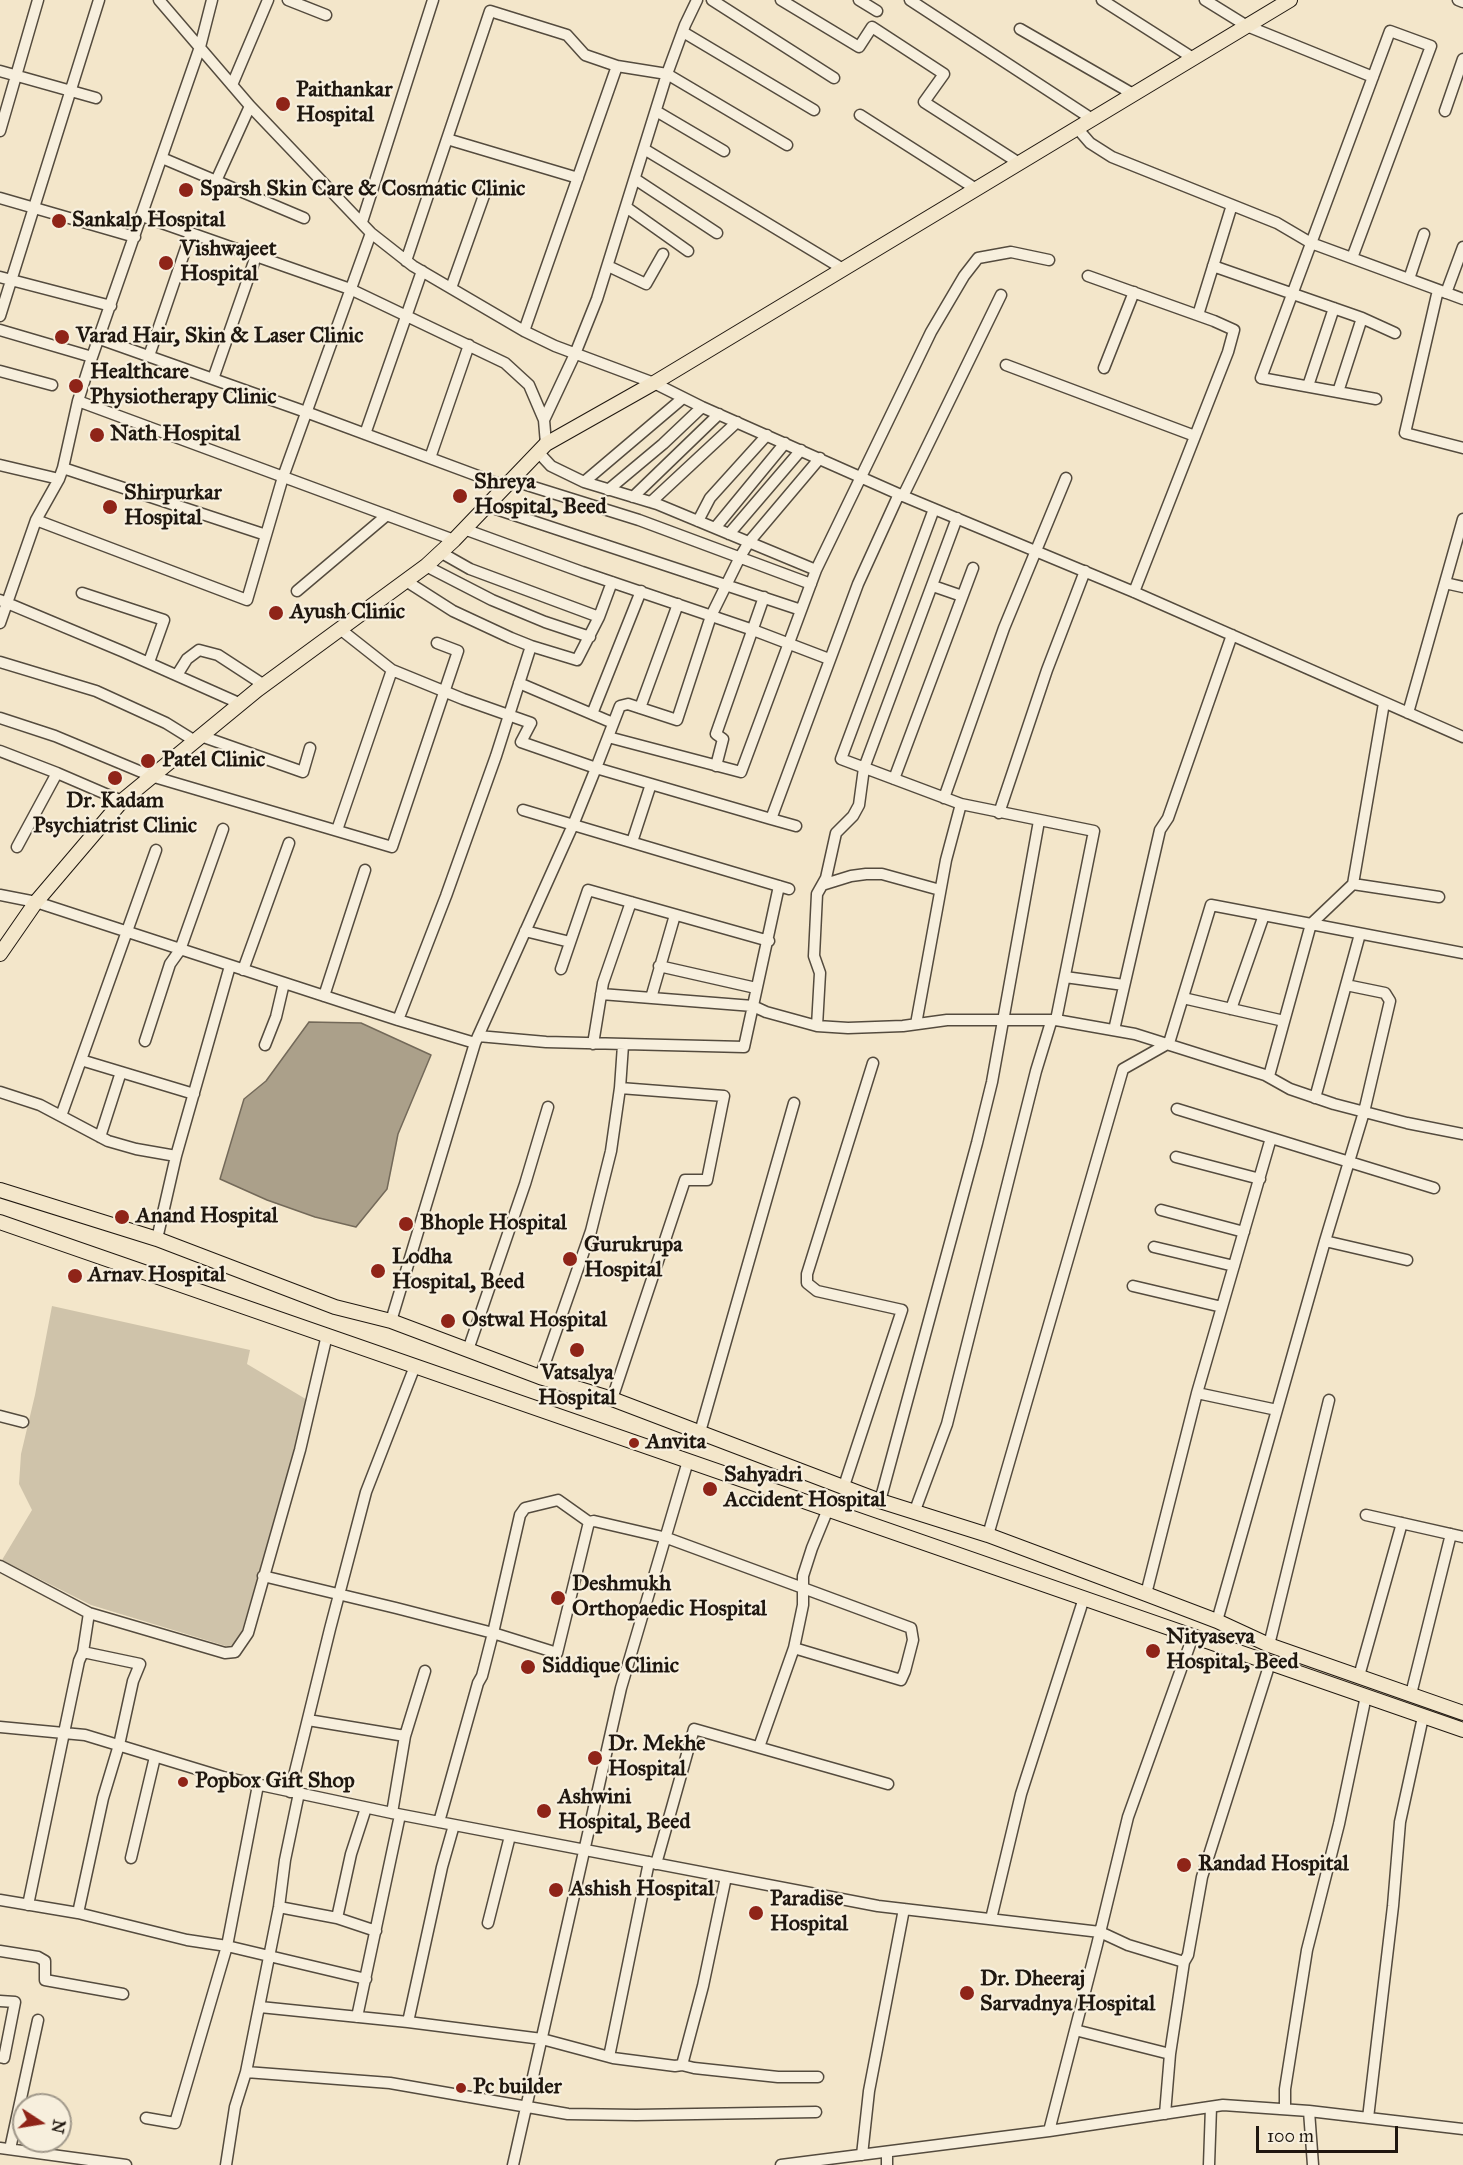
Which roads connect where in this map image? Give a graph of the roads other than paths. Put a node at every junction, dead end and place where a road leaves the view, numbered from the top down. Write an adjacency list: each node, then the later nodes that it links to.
1 (38, 0): 29 (street)
2 (99, 0): 33 (street)
3 (159, 0): 23 (street)
4 (212, 0): 23 (street)
5 (268, 0): 32 (street)
6 (288, 0): 19 (street)
7 (433, 0): 61 (street)
8 (698, 0): 22 (street)
9 (711, 0): 31 (street)
10 (781, 0): 49 (street)
11 (859, 0): 18 (street)
12 (910, 0): 41 (street)
13 (1102, 0): 24 (street)
14 (1205, 0): 20 (street)
15 (1290, 0): 20 (main road)
16 (1458, 0): 17 (street)
17 (1463, 2)
18 (877, 11)
19 (326, 15)
20 (1247, 26): 24 (main road); 30 (street)
21 (1020, 29): 34 (street)
22 (683, 32): 28 (street); 37 (street)
23 (200, 47): 32 (street); 48 (street)
24 (1193, 58): 34 (main road)
25 (1463, 58): 39 (street)
26 (617, 66): 28 (street); 44 (street); 50 (street)
27 (0, 71): 29 (street)
28 (667, 74): 38 (street); 45 (street)
29 (16, 75): 33 (street); 43 (street)
30 (1372, 77): 67 (street); 72 (street)
31 (834, 78)
32 (232, 84): 36 (street)
33 (70, 91): 35 (street); 57 (street)
34 (1133, 94): 41 (main road)
35 (96, 98)
36 (250, 106): 52 (street); 61 (street)
37 (814, 110)
38 (656, 111): 46 (street); 47 (street)
39 (1445, 111)
40 (860, 115): 54 (street)
41 (1092, 119): 42 (main road)
42 (1077, 128): 49 (main road); 56 (street)
43 (0, 131)
44 (447, 139): 50 (street); 74 (street)
45 (787, 144)
46 (644, 149): 51 (street); 77 (street)
47 (724, 151)
48 (162, 158): 52 (street); 59 (street)
49 (1019, 163): 54 (main road)
50 (578, 178): 96 (street)
51 (635, 179): 58 (street); 64 (street)
52 (216, 181): 60 (street)
53 (487, 187): 83 (street)
54 (976, 189): 77 (main road)
55 (0, 198): 57 (street)
56 (1232, 205): 67 (street); 76 (street)
57 (33, 207): 66 (street); 80 (street)
58 (626, 207): 69 (street); 75 (street)
59 (142, 216): 63 (street); 66 (street)
60 (304, 218)
61 (362, 222): 62 (street)
62 (371, 232): 74 (street); 82 (street)
63 (191, 233): 71 (street); 101 (street)
64 (717, 233)
65 (1424, 234): 81 (street)
66 (135, 237): 89 (street)
67 (1311, 243): 72 (street); 86 (street)
68 (1463, 246): 85 (street)
69 (688, 251)
70 (663, 254): 75 (street)
71 (256, 256): 82 (street); 106 (street)
72 (1352, 258): 81 (street)
73 (1049, 260): 130 (street)
74 (406, 261): 78 (street)
75 (608, 266): 100 (street)
76 (1213, 266): 86 (street); 92 (street)
77 (843, 269): 107 (main road)
78 (422, 271): 83 (street); 91 (street)
79 (1088, 276): 84 (street)
80 (5, 278): 89 (street); 93 (street)
81 (1409, 279): 85 (street)
82 (350, 288): 91 (street); 115 (street)
83 (451, 288): 96 (street)
84 (1134, 292): 92 (street); 104 (street)
85 (1442, 292): 88 (street); 124 (street)
86 (1293, 293): 90 (street); 109 (street)
87 (1001, 295): 136 (street)
88 (1463, 299)
89 (111, 306): 98 (street)
90 (1334, 308): 94 (street); 109 (street)
91 (406, 315): 99 (street); 119 (street)
92 (1198, 315): 121 (street)
93 (0, 316)
94 (1362, 318): 97 (street); 110 (street)
95 (0, 330): 102 (street)
96 (524, 331): 100 (street)
97 (1395, 333)
98 (100, 339): 101 (street); 102 (street)
99 (469, 345): 117 (street); 126 (street)
100 (575, 354): 107 (street); 117 (street)
101 (149, 356): 106 (street)
102 (92, 357): 113 (street)
103 (1006, 365): 121 (street)
104 (1104, 368)
105 (0, 371): 108 (street)
106 (213, 379): 115 (street)
107 (654, 383): 111 (street); 123 (main road)
108 (52, 384)
109 (1308, 386): 110 (street)
110 (1338, 392): 112 (street)
111 (683, 398): 114 (street); 133 (street)
112 (1376, 399)
113 (78, 401): 129 (street); 131 (street)
114 (702, 407): 116 (street); 135 (street)
115 (306, 412): 119 (street); 131 (street)
116 (719, 414): 118 (street); 137 (street)
117 (543, 420): 123 (street)
118 (737, 422): 120 (street); 138 (street)
119 (365, 434): 126 (street)
120 (768, 435): 122 (street); 145 (street)
121 (1195, 436): 169 (street)
122 (785, 443): 125 (street); 146 (street)
123 (542, 448): 133 (street); 134 (main road)
124 (1463, 448)
125 (801, 450): 127 (street); 148 (street)
126 (430, 458): 134 (street)
127 (820, 458): 130 (street); 152 (street)
128 (0, 465): 129 (street)
129 (61, 473): 144 (street); 149 (street)
130 (861, 476): 136 (street); 158 (street)
131 (283, 477): 141 (street); 149 (street)
132 (1066, 478): 153 (street)
133 (584, 482): 135 (street)
134 (508, 483): 139 (main road); 155 (street)
135 (608, 490): 137 (street)
136 (901, 495): 140 (street); 186 (street)
137 (633, 497): 138 (street)
138 (651, 502): 145 (street)
139 (486, 506): 147 (main road); 163 (street)
140 (934, 509): 142 (street); 209 (street)
141 (387, 515): 151 (street); 167 (street)
142 (957, 518): 153 (street); 165 (street)
143 (1463, 519): 150 (street)
144 (36, 520): 149 (street); 173 (street)
145 (698, 521): 146 (street)
146 (715, 528): 148 (street)
147 (464, 529): 151 (main road); 161 (street)
148 (729, 534): 152 (street)
149 (266, 535)
150 (1461, 536): 162 (street)
151 (454, 540): 154 (main road)
152 (749, 542): 155 (street); 158 (street)
153 (1036, 551): 159 (street); 214 (street)
154 (440, 552): 156 (main road); 177 (street)
155 (740, 557): 163 (street); 164 (street)
156 (426, 566): 160 (main road); 182 (street)
157 (973, 568): 171 (street)
158 (816, 570): 164 (street)
159 (1085, 571): 169 (street); 218 (street)
160 (406, 581): 179 (main road); 185 (street)
161 (612, 582): 168 (street); 177 (street)
162 (1445, 583): 166 (street); 197 (street)
163 (726, 584): 172 (street); 176 (street)
164 (811, 584): 175 (street)
165 (933, 586): 171 (street); 209 (street)
166 (1463, 587)
167 (297, 591)
168 (641, 591): 174 (street); 198 (street)
169 (1134, 592): 181 (street)
170 (82, 593): 188 (street)
171 (962, 596): 212 (street)
172 (764, 597): 175 (street); 180 (street)
173 (4, 601): 178 (street); 188 (street)
174 (678, 604): 176 (street); 196 (street)
175 (801, 610): 184 (street)
176 (711, 616): 180 (street); 196 (street)
177 (599, 617): 182 (street)
178 (0, 623)
179 (340, 630): 189 (street); 192 (main road)
180 (753, 630): 184 (street); 207 (street)
181 (1232, 635): 194 (street); 254 (street)
182 (590, 637): 185 (street)
183 (436, 643): 193 (street)
184 (789, 643): 186 (street); 207 (street)
185 (531, 646): 191 (street)
186 (829, 659): 219 (street)
187 (0, 662): 204 (street)
188 (149, 662): 190 (street)
189 (392, 670): 193 (street); 224 (street)
190 (177, 675): 192 (street); 195 (street)
191 (519, 683): 198 (street); 199 (street)
192 (264, 685): 195 (main road)
193 (445, 691): 199 (street); 224 (street)
194 (1384, 703): 197 (street); 230 (street)
195 (241, 704): 204 (main road)
196 (640, 708): 201 (street)
197 (1408, 713): 203 (street)
198 (592, 714): 201 (street)
199 (508, 715): 208 (street); 263 (street)
200 (0, 718): 211 (street)
201 (614, 723): 202 (street)
202 (608, 737): 207 (street); 208 (street)
203 (1463, 737)
204 (198, 738): 205 (street); 211 (main road)
205 (310, 748)
206 (0, 751): 210 (street)
207 (716, 765)
208 (596, 768): 213 (street); 221 (street)
209 (864, 768): 212 (street); 231 (street)
210 (57, 773): 215 (street); 227 (street)
211 (151, 776): 215 (main road); 224 (street)
212 (894, 779): 214 (street)
213 (651, 784): 219 (street); 226 (street)
214 (944, 798): 216 (street)
215 (122, 801): 235 (main road)
216 (961, 804): 218 (street); 232 (street)
217 (523, 810): 221 (street)
218 (999, 813): 220 (street)
219 (771, 819): 222 (street)
220 (1039, 821): 252 (street); 264 (street)
221 (573, 825): 226 (street); 240 (street)
222 (796, 826)
223 (223, 829): 245 (street)
224 (338, 831)
225 (289, 843): 251 (street)
226 (632, 843): 243 (street)
227 (17, 847)
228 (156, 850): 241 (street)
229 (365, 870): 258 (street)
230 (1353, 884): 234 (street); 239 (street)
231 (822, 885): 232 (street); 268 (street)
232 (940, 890): 267 (street)
233 (0, 895): 235 (street)
234 (1439, 897)
235 (36, 902): 241 (street); 247 (main road)
236 (631, 902): 237 (street); 244 (street); 257 (street)
237 (675, 915): 243 (street); 249 (street)
238 (1264, 915): 239 (street); 260 (street); 262 (street)
239 (1311, 924): 242 (street); 266 (street)
240 (525, 931): 244 (street); 270 (street)
241 (126, 933): 245 (street); 276 (street)
242 (1360, 934): 246 (street); 255 (street)
243 (768, 941): 256 (street)
244 (570, 942): 250 (street)
245 (180, 950): 248 (street); 271 (street)
246 (1463, 953)
247 (0, 954)
248 (230, 966): 251 (street); 282 (street)
249 (659, 966): 256 (street); 259 (street)
250 (561, 969)
251 (243, 970): 253 (street)
252 (1065, 977): 254 (street); 265 (street)
253 (284, 983): 258 (street); 274 (street)
254 (1124, 985): 269 (street)
255 (1346, 985): 283 (street); 287 (street)
256 (756, 988): 261 (street)
257 (601, 994): 259 (street); 273 (street)
258 (324, 996): 263 (street)
259 (651, 998): 261 (street)
260 (1183, 998): 262 (street); 272 (street)
261 (753, 1006): 268 (street); 275 (street)
262 (1231, 1009): 266 (street)
263 (398, 1020): 270 (street)
264 (1003, 1020): 265 (street); 267 (street); 322 (street)
265 (1054, 1021): 269 (street); 324 (street)
266 (1284, 1021): 279 (street)
267 (916, 1024): 268 (street)
268 (817, 1026)
269 (1113, 1030): 272 (street)
270 (477, 1040): 273 (street); 308 (street)
271 (145, 1041)
272 (1169, 1043): 279 (street); 329 (street)
273 (593, 1044): 275 (street)
274 (265, 1045)
275 (623, 1045): 280 (street)
276 (81, 1060): 278 (street); 288 (street)
277 (873, 1063): 321 (street)
278 (121, 1072): 282 (street); 290 (street)
279 (1269, 1076): 283 (street)
280 (620, 1088): 312 (street); 314 (street)
281 (0, 1092): 288 (street)
282 (194, 1094): 292 (street)
283 (1315, 1098): 287 (street)
284 (794, 1103): 319 (street)
285 (548, 1107): 310 (street)
286 (1177, 1109): 291 (street)
287 (1364, 1112): 289 (street); 294 (street)
288 (61, 1116): 290 (street)
289 (1463, 1134)
290 (100, 1137): 292 (street)
291 (1271, 1138): 294 (street); 295 (street)
292 (176, 1156): 301 (street)
293 (1176, 1157): 295 (street)
294 (1348, 1162): 296 (street); 302 (street)
295 (1260, 1179): 300 (street)
296 (1434, 1188)
297 (0, 1190): 301 (main road)
298 (1161, 1210): 300 (street)
299 (0, 1222): 309 (main road)
300 (1244, 1232): 305 (street)
301 (157, 1239): 308 (main road)
302 (1325, 1241): 304 (street); 316 (street)
303 (1154, 1247): 305 (street)
304 (1407, 1260)
305 (1234, 1266): 307 (street)
306 (1133, 1286): 307 (street)
307 (1222, 1306): 313 (street)
308 (392, 1321): 310 (main road)
309 (327, 1335): 311 (main road); 333 (street)
310 (468, 1350): 312 (main road)
311 (414, 1366): 320 (main road); 336 (street)
312 (540, 1377): 314 (main road)
313 (1197, 1393): 316 (street); 335 (street)
314 (612, 1400): 319 (main road)
315 (1329, 1400): 342 (street)
316 (1277, 1410): 339 (street)
317 (0, 1416): 318 (street)
318 (23, 1422)
319 (700, 1432): 321 (main road)
320 (688, 1461): 323 (main road); 331 (street)
321 (844, 1486): 322 (main road)
322 (880, 1501): 324 (main road)
323 (828, 1509): 334 (street); 337 (main road)
324 (914, 1513): 329 (main road)
325 (1366, 1515): 327 (street)
326 (589, 1522): 331 (street); 340 (street); 340 (street)
327 (1402, 1523): 328 (street); 347 (street)
328 (1451, 1534): 330 (street); 348 (street)
329 (988, 1535): 335 (main road)
330 (1463, 1537)
331 (665, 1538): 334 (street); 368 (street)
332 (0, 1566): 338 (street)
333 (263, 1576): 336 (street); 338 (street)
334 (803, 1588): 343 (street); 343 (street)
335 (1146, 1594): 339 (main road)
336 (339, 1595): 340 (street); 352 (street)
337 (1083, 1598): 341 (main road); 378 (street)
338 (89, 1613): 344 (street)
339 (1216, 1621): 342 (main road)
340 (493, 1634): 365 (street)
341 (1193, 1636): 345 (main road); 381 (street)
342 (1269, 1645): 347 (main road)
343 (794, 1648): 358 (street)
344 (83, 1652): 355 (street); 357 (street)
345 (1270, 1663): 349 (main road); 385 (street)
346 (425, 1671): 356 (street)
347 (1359, 1676): 348 (main road)
348 (1411, 1694): 350 (main road)
349 (1366, 1696): 351 (main road); 403 (street)
350 (1463, 1713)
351 (1424, 1717): 354 (main road); 408 (street)
352 (308, 1720): 356 (street); 362 (street)
353 (0, 1727): 355 (street)
354 (1463, 1730)
355 (64, 1733): 357 (street); 373 (street)
356 (405, 1736): 364 (street)
357 (119, 1745): 359 (street); 376 (street)
358 (759, 1747): 360 (street); 370 (street)
359 (155, 1757): 361 (street); 369 (street)
360 (888, 1784)
361 (258, 1785): 362 (street); 382 (street)
362 (294, 1793): 363 (street); 374 (street)
363 (366, 1808): 364 (street); 377 (street)
364 (396, 1814): 365 (street); 380 (street)
365 (440, 1822): 366 (street)
366 (454, 1825): 367 (street); 392 (street)
367 (510, 1836): 368 (street); 379 (street)
368 (585, 1850): 370 (street); 394 (street)
369 (131, 1858)
370 (652, 1863): 371 (street); 395 (street)
371 (726, 1877): 375 (street); 398 (street)
372 (0, 1900): 373 (street)
373 (28, 1905): 376 (street)
374 (279, 1907): 377 (street); 384 (street)
375 (904, 1909): 378 (street); 413 (street)
376 (78, 1913): 382 (street)
377 (338, 1918): 380 (street)
378 (991, 1919): 381 (street)
379 (488, 1923)
380 (376, 1931): 386 (street)
381 (1100, 1932): 385 (street); 393 (street)
382 (227, 1946): 384 (street); 407 (street)
383 (0, 1951): 387 (street)
384 (269, 1956): 386 (street); 389 (street)
385 (1184, 1962): 396 (street)
386 (366, 1979): 390 (street)
387 (123, 1994)
388 (0, 2001): 397 (street)
389 (260, 2007): 390 (street); 399 (street)
390 (357, 2017): 392 (street)
391 (38, 2020): 411 (street)
392 (408, 2022): 394 (street)
393 (1075, 2030): 396 (street); 410 (street)
394 (542, 2040): 398 (street); 402 (street)
395 (610, 2052)
396 (1170, 2054): 406 (street)
397 (0, 2057)
398 (682, 2065): 400 (street)
399 (246, 2072): 402 (street); 416 (street)
400 (818, 2077)
401 (1211, 2107): 403 (street); 406 (street); 420 (street)
402 (526, 2108): 405 (street); 417 (street)
403 (1285, 2109): 404 (street)
404 (1309, 2111): 408 (street); 421 (street)
405 (816, 2112)
406 (1165, 2114): 410 (street)
407 (147, 2118)
408 (1368, 2118): 409 (street)
409 (1463, 2129)
410 (1048, 2131): 412 (street)
411 (5, 2148): 415 (street)
412 (887, 2152): 413 (street); 419 (street)
413 (862, 2155): 414 (street)
414 (824, 2162): 418 (street)
415 (126, 2165)
416 (226, 2165)
417 (513, 2165)
418 (781, 2165)
419 (887, 2165)
420 (1209, 2165)
421 (1313, 2165)

